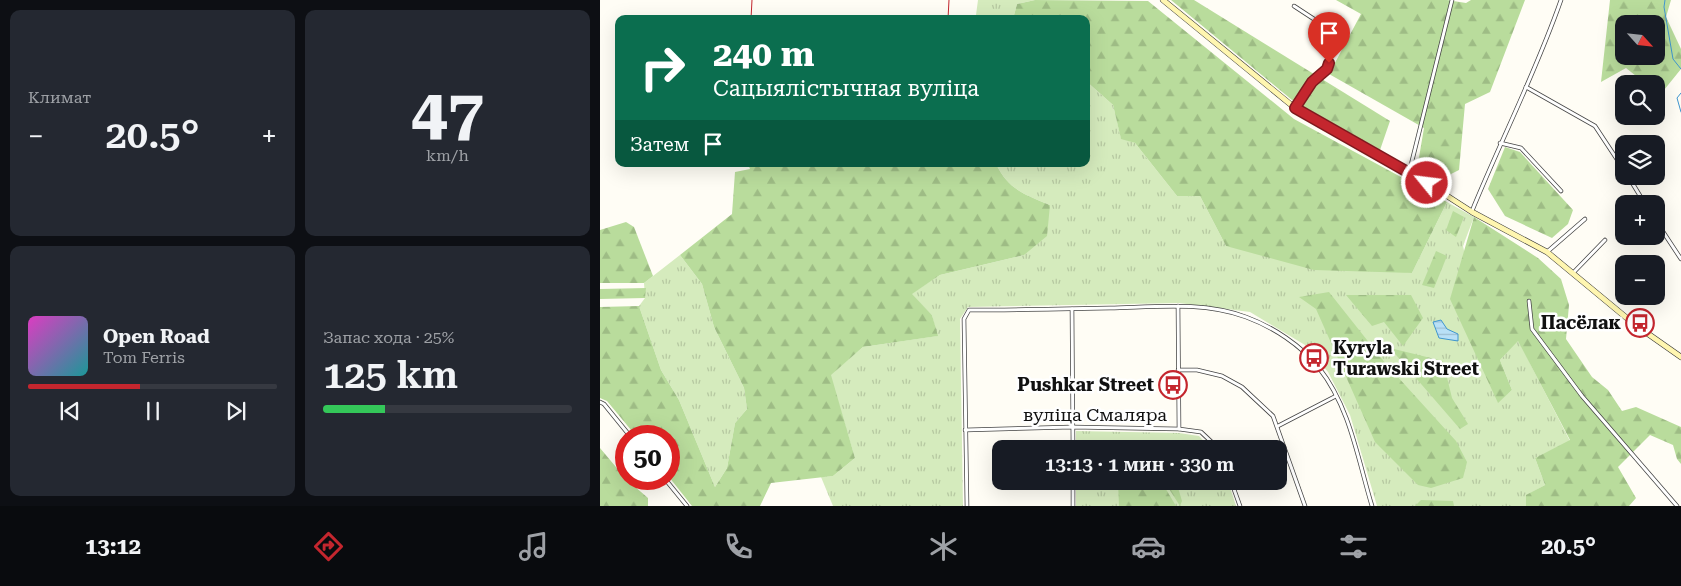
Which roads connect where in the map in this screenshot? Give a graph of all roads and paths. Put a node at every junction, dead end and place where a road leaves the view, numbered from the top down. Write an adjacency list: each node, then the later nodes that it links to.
1 (1163, 0): 6 (main road)
2 (1452, 0): 9 (street)
3 (1561, 0): 5 (street)
4 (1294, 6): 6 (street)
5 (1526, 87): 7 (street); 8 (street)
6 (1295, 108): 9 (main road)
7 (1500, 143): 10 (street); 11 (street)
8 (1615, 156)
9 (1409, 173): 11 (main road)
10 (1561, 191)
11 (1472, 212): 15 (main road)
12 (1584, 219): 15 (street)
13 (1665, 235): 16 (street)
14 (1605, 240): 17 (street)
15 (1547, 252): 17 (main road)
16 (1681, 259)
17 (1573, 273): 21 (main road)
18 (1529, 301): 41 (street)
19 (1178, 306): 20 (street); 22 (street); 23 (street)
20 (1072, 309): 27 (street); 29 (street)
21 (1681, 357)
22 (1178, 370): 26 (street); 28 (street)
23 (1336, 396): 26 (street); 40 (street)
24 (600, 402): 25 (street)
25 (621, 425)
26 (1278, 426): 39 (street)
27 (1072, 428): 28 (street, вуліца Смаляра); 29 (street, вуліца Смаляра); 30 (street)
28 (1180, 429): 31 (street, вуліца Смаляра)
29 (964, 430): 36 (street)
30 (1073, 440)
31 (1210, 440)
32 (674, 490): 35 (street)
33 (1073, 490): 37 (street)
34 (1234, 490): 38 (street)
35 (687, 506)
36 (966, 506)
37 (1073, 506)
38 (1240, 506)
39 (1305, 506)
40 (1372, 506)
41 (1677, 506)

